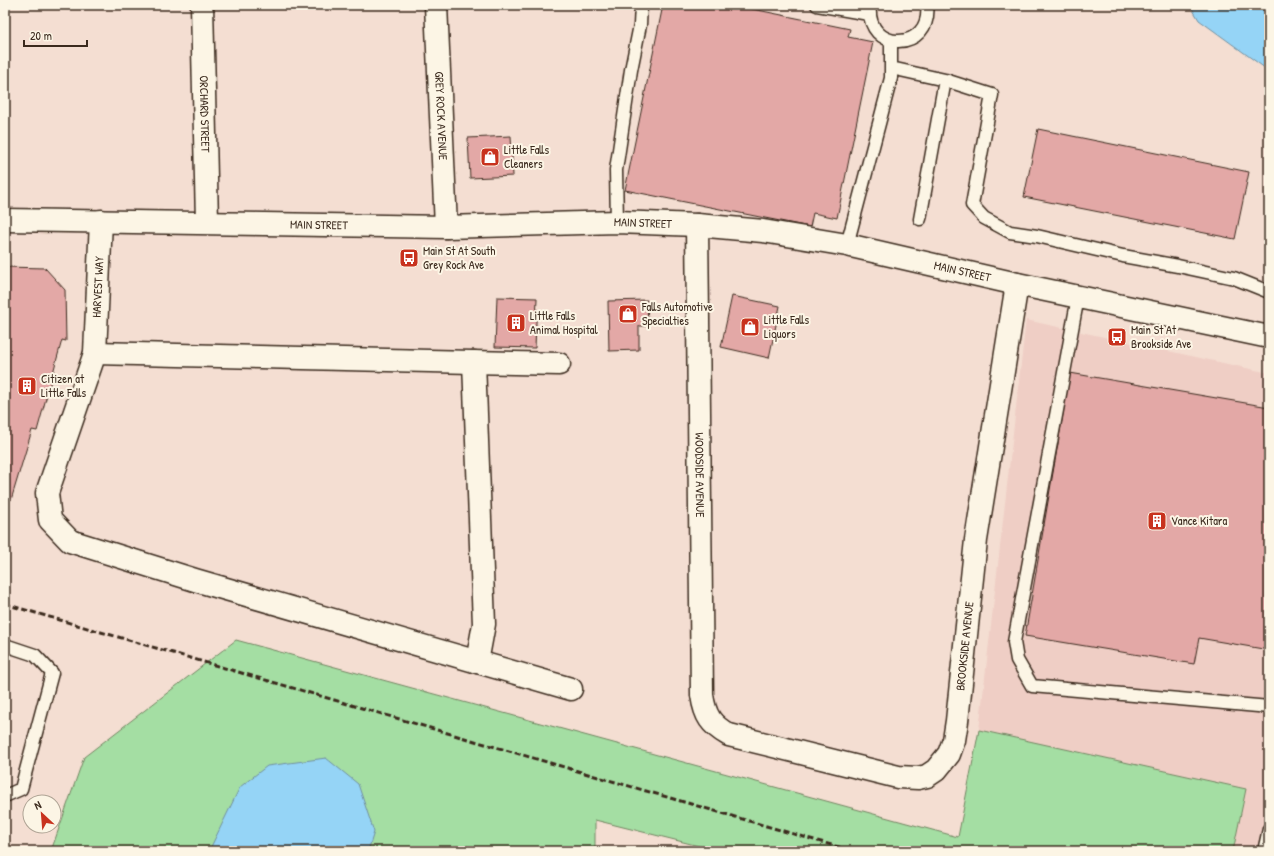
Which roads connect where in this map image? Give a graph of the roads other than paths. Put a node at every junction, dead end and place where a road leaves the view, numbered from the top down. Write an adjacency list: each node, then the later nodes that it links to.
1 (202, 5): 13 (street, ORCHARD STREET)
2 (436, 5): 16 (street, GREY ROCK AVENUE)
3 (641, 5): 14 (lane)
4 (818, 5): 6 (lane)
5 (927, 5): 7 (lane)
6 (869, 9): 7 (lane)
7 (891, 41): 8 (lane)
8 (891, 68): 9 (lane); 17 (lane)
9 (945, 80): 10 (lane); 19 (lane)
10 (920, 219)
11 (5, 220): 12 (street, MAIN STREET)
12 (101, 221): 13 (street, MAIN STREET); 22 (street, HARVEST WAY)
13 (206, 222): 16 (street, MAIN STREET)
14 (617, 222): 15 (street, MAIN STREET); 16 (street, MAIN STREET)
15 (697, 225): 17 (street, MAIN STREET); 29 (street, WOODSIDE AVENUE)
16 (446, 227)
17 (847, 246): 18 (street, MAIN STREET)
18 (1017, 284): 20 (street, MAIN STREET); 29 (street, BROOKSIDE AVENUE)
19 (1269, 292)
20 (1078, 297): 21 (street, MAIN STREET); 28 (lane)
21 (1269, 337)
22 (95, 353): 23 (street); 26 (street, HARVEST WAY)
23 (474, 362): 24 (street); 26 (street)
24 (559, 364)
25 (5, 645): 30 (lane)
26 (477, 662): 27 (street, HARVEST WAY)
27 (571, 689)
28 (1269, 706)
29 (712, 723)
30 (5, 796)
31 (1269, 829): 32 (lane)
32 (1264, 851)

